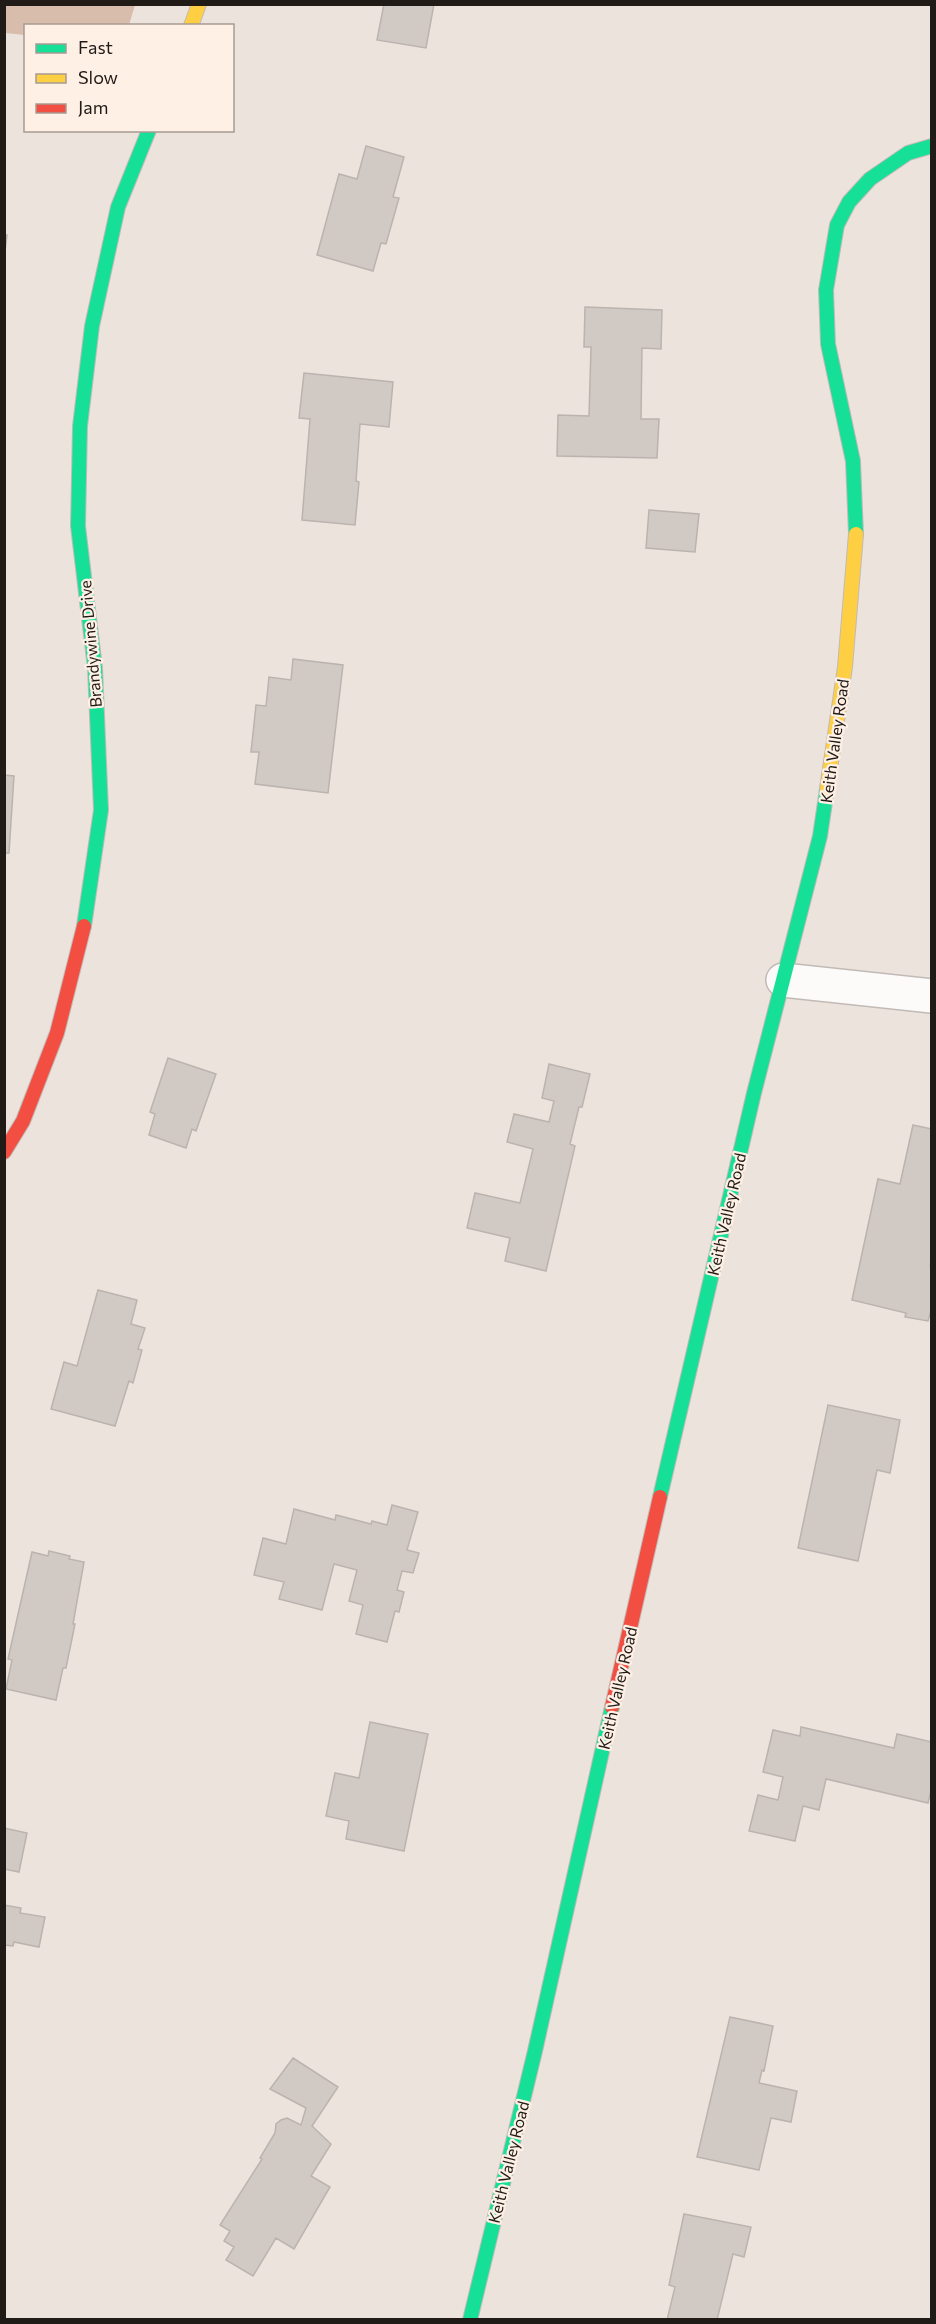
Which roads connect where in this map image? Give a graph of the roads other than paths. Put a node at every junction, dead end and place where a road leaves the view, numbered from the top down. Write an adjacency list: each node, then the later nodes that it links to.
1 (199, 4): 2 (street)
2 (192, 24)
3 (148, 132): 7 (street, Brandywine Drive)
4 (932, 146): 5 (street, Keith Valley Road)
5 (783, 980): 6 (street); 8 (street, Keith Valley Road)
6 (932, 996)
7 (4, 1152)
8 (470, 2319)

